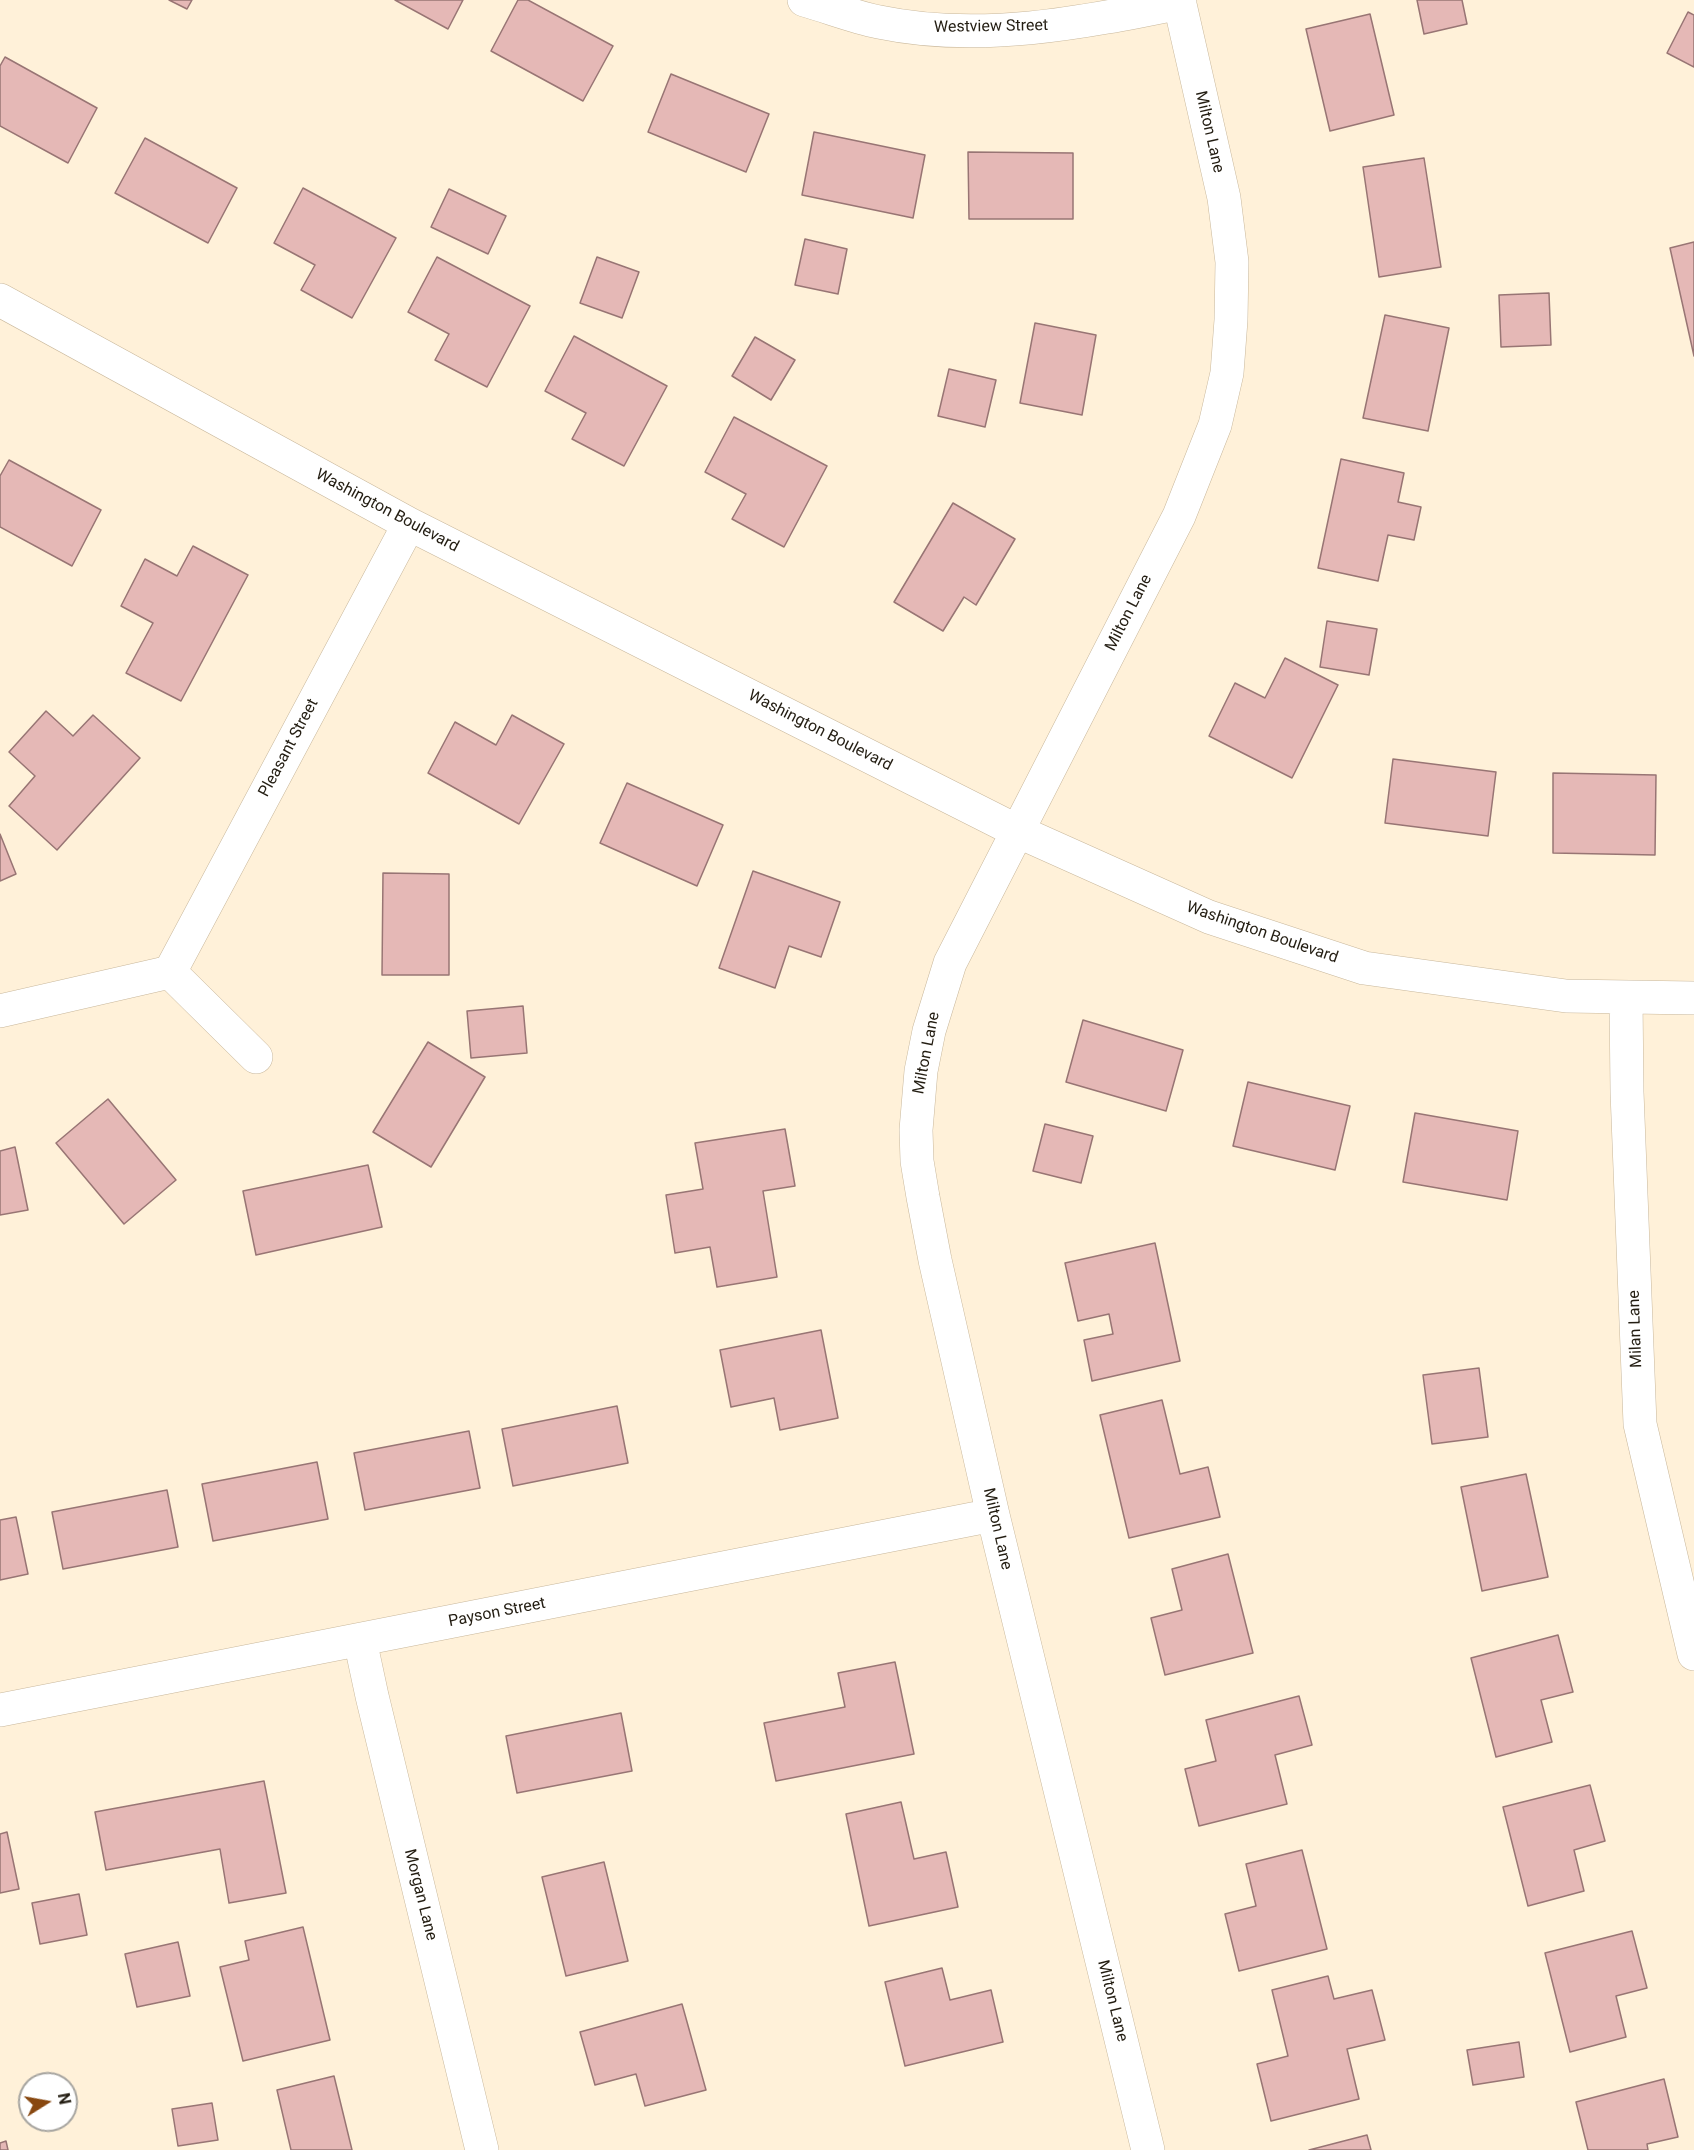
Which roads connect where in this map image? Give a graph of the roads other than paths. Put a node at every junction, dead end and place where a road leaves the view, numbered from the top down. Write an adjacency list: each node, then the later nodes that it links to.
1 (804, 0): 2 (street, Westview Street)
2 (1180, 2): 5 (street, Milton Lane)
3 (0, 300): 4 (street, Washington Boulevard)
4 (409, 524): 5 (street, Washington Boulevard); 6 (street, Pleasant Street)
5 (1017, 831): 7 (street, Washington Boulevard); 11 (street, Milton Lane)
6 (170, 972): 9 (street); 10 (street)
7 (1626, 998): 8 (street, Washington Boulevard); 13 (street, Milan Lane)
8 (1694, 998)
9 (0, 1011)
10 (256, 1057)
11 (993, 1515): 12 (street, Payson Street); 16 (street, Milton Lane)
12 (360, 1640): 14 (street, Payson Street); 15 (street, Morgan Lane)
13 (1694, 1654)
14 (0, 1710)
15 (482, 2150)
16 (1148, 2150)

